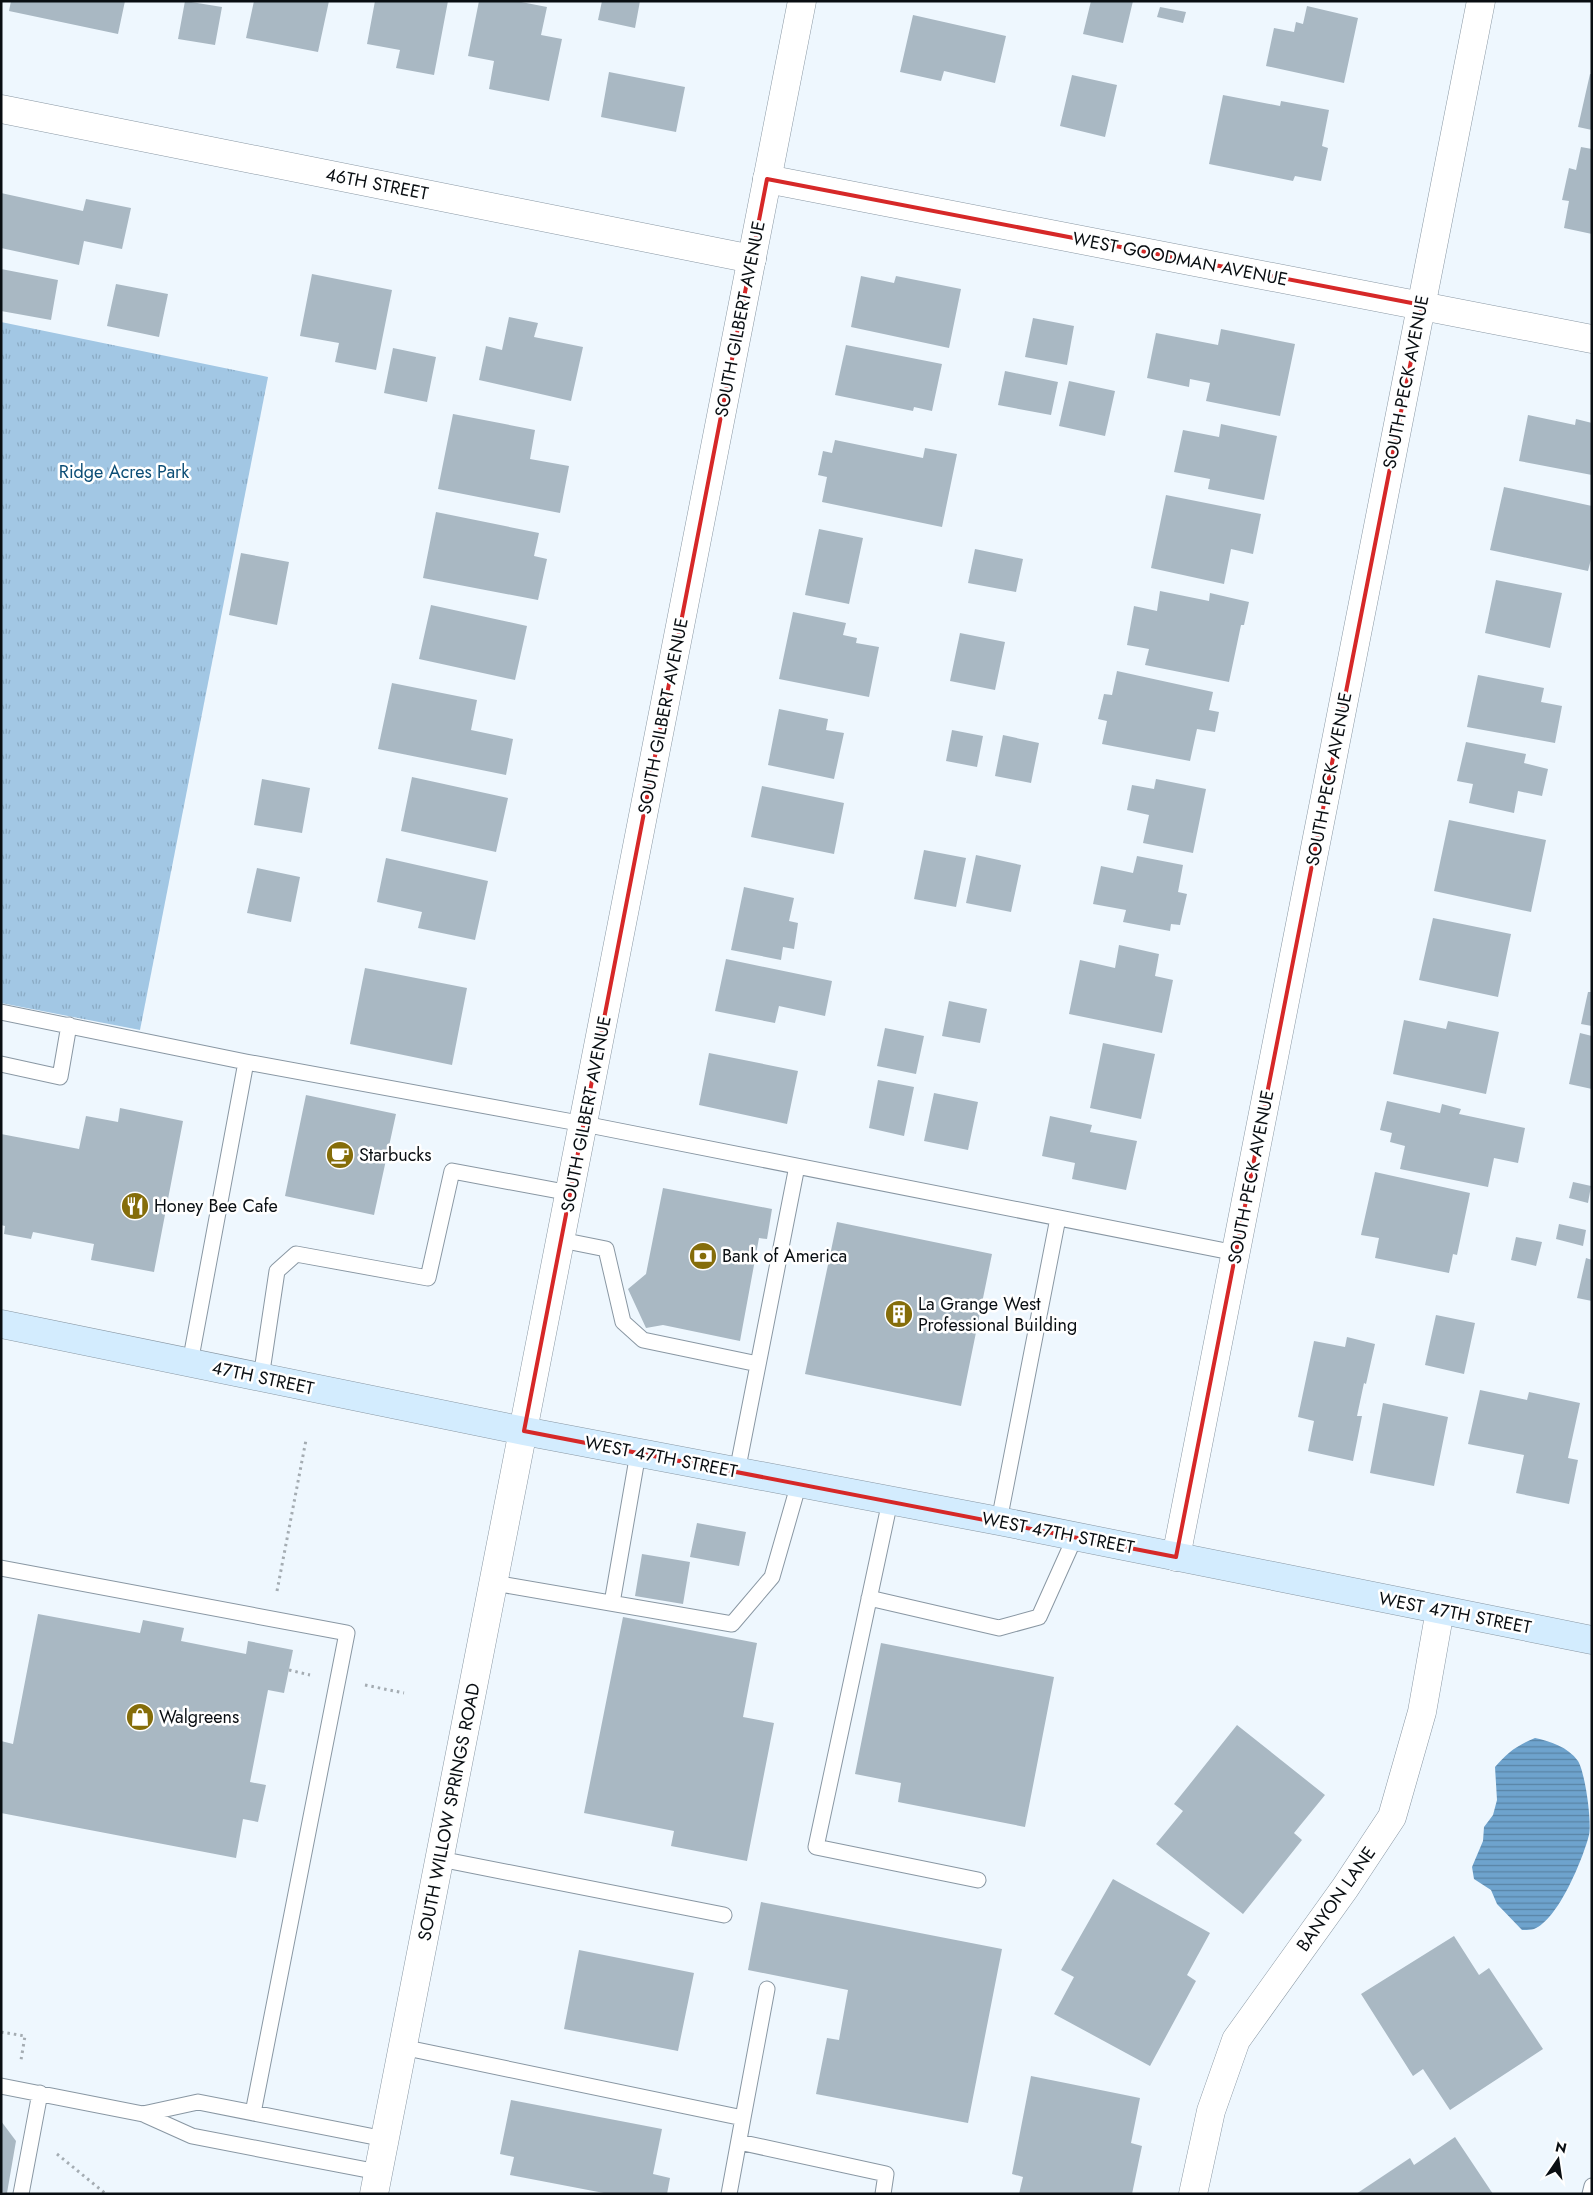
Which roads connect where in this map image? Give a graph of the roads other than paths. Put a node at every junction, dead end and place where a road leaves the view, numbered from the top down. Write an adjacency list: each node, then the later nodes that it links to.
1 (802, 1): 4 (street, SOUTH GILBERT AVENUE)
2 (1481, 1): 6 (street, SOUTH PECK AVENUE)
3 (1, 109): 5 (street, 46TH STREET)
4 (767, 180): 5 (street, SOUTH GILBERT AVENUE); 6 (street, WEST GOODMAN AVENUE)
5 (752, 259): 12 (street, SOUTH GILBERT AVENUE)
6 (1422, 305): 7 (street, WEST GOODMAN AVENUE); 17 (street, SOUTH PECK AVENUE)
7 (1592, 339)
8 (1, 1012): 9 (lane)
9 (69, 1025): 10 (lane); 11 (lane)
10 (246, 1062): 12 (lane); 19 (lane)
11 (1, 1064)
12 (584, 1124): 13 (lane); 14 (street, SOUTH GILBERT AVENUE)
13 (797, 1166): 15 (lane); 20 (lane)
14 (570, 1193): 16 (street, SOUTH GILBERT AVENUE); 21 (lane)
15 (1058, 1218): 17 (lane); 27 (lane)
16 (561, 1240): 20 (lane); 22 (street, SOUTH GILBERT AVENUE)
17 (1236, 1253): 29 (street, SOUTH PECK AVENUE)
18 (1, 1324): 19 (main road, 47TH STREET)
19 (190, 1363): 21 (main road, 47TH STREET)
20 (758, 1364): 24 (lane)
21 (261, 1378): 22 (main road, 47TH STREET)
22 (524, 1431): 23 (main road, WEST 47TH STREET); 31 (street, SOUTH WILLOW SPRINGS ROAD)
23 (638, 1453): 24 (main road, WEST 47TH STREET); 33 (lane)
24 (737, 1472): 25 (main road, WEST 47TH STREET)
25 (799, 1483): 26 (main road, WEST 47TH STREET); 33 (lane)
26 (890, 1501): 27 (main road, WEST 47TH STREET); 32 (lane)
27 (999, 1521): 28 (main road, WEST 47TH STREET)
28 (1075, 1537): 29 (main road, WEST 47TH STREET); 32 (lane)
29 (1176, 1557): 34 (main road, WEST 47TH STREET)
30 (1, 1568): 43 (lane)
31 (494, 1583): 33 (lane); 36 (street, SOUTH WILLOW SPRINGS ROAD)
32 (869, 1598): 37 (lane)
33 (612, 1603)
34 (1440, 1610): 35 (main road, WEST 47TH STREET); 50 (street, BANYON LANE)
35 (1592, 1640)
36 (440, 1859): 38 (lane); 40 (street, SOUTH WILLOW SPRINGS ROAD)
37 (978, 1880)
38 (724, 1914)
39 (767, 1989): 45 (lane)
40 (402, 2047): 45 (lane); 46 (street, SOUTH WILLOW SPRINGS ROAD)
41 (1, 2086): 42 (lane)
42 (40, 2093): 44 (lane); 51 (lane)
43 (253, 2113): 44 (lane); 46 (lane)
44 (143, 2114): 48 (lane)
45 (743, 2118): 47 (lane)
46 (384, 2139): 48 (street, SOUTH WILLOW SPRINGS ROAD)
47 (739, 2142): 52 (lane); 53 (lane)
48 (376, 2183)
49 (1592, 2186): 54 (lane)
50 (1201, 2187)
51 (21, 2194)
52 (729, 2194)
53 (883, 2194)
54 (1590, 2194)

